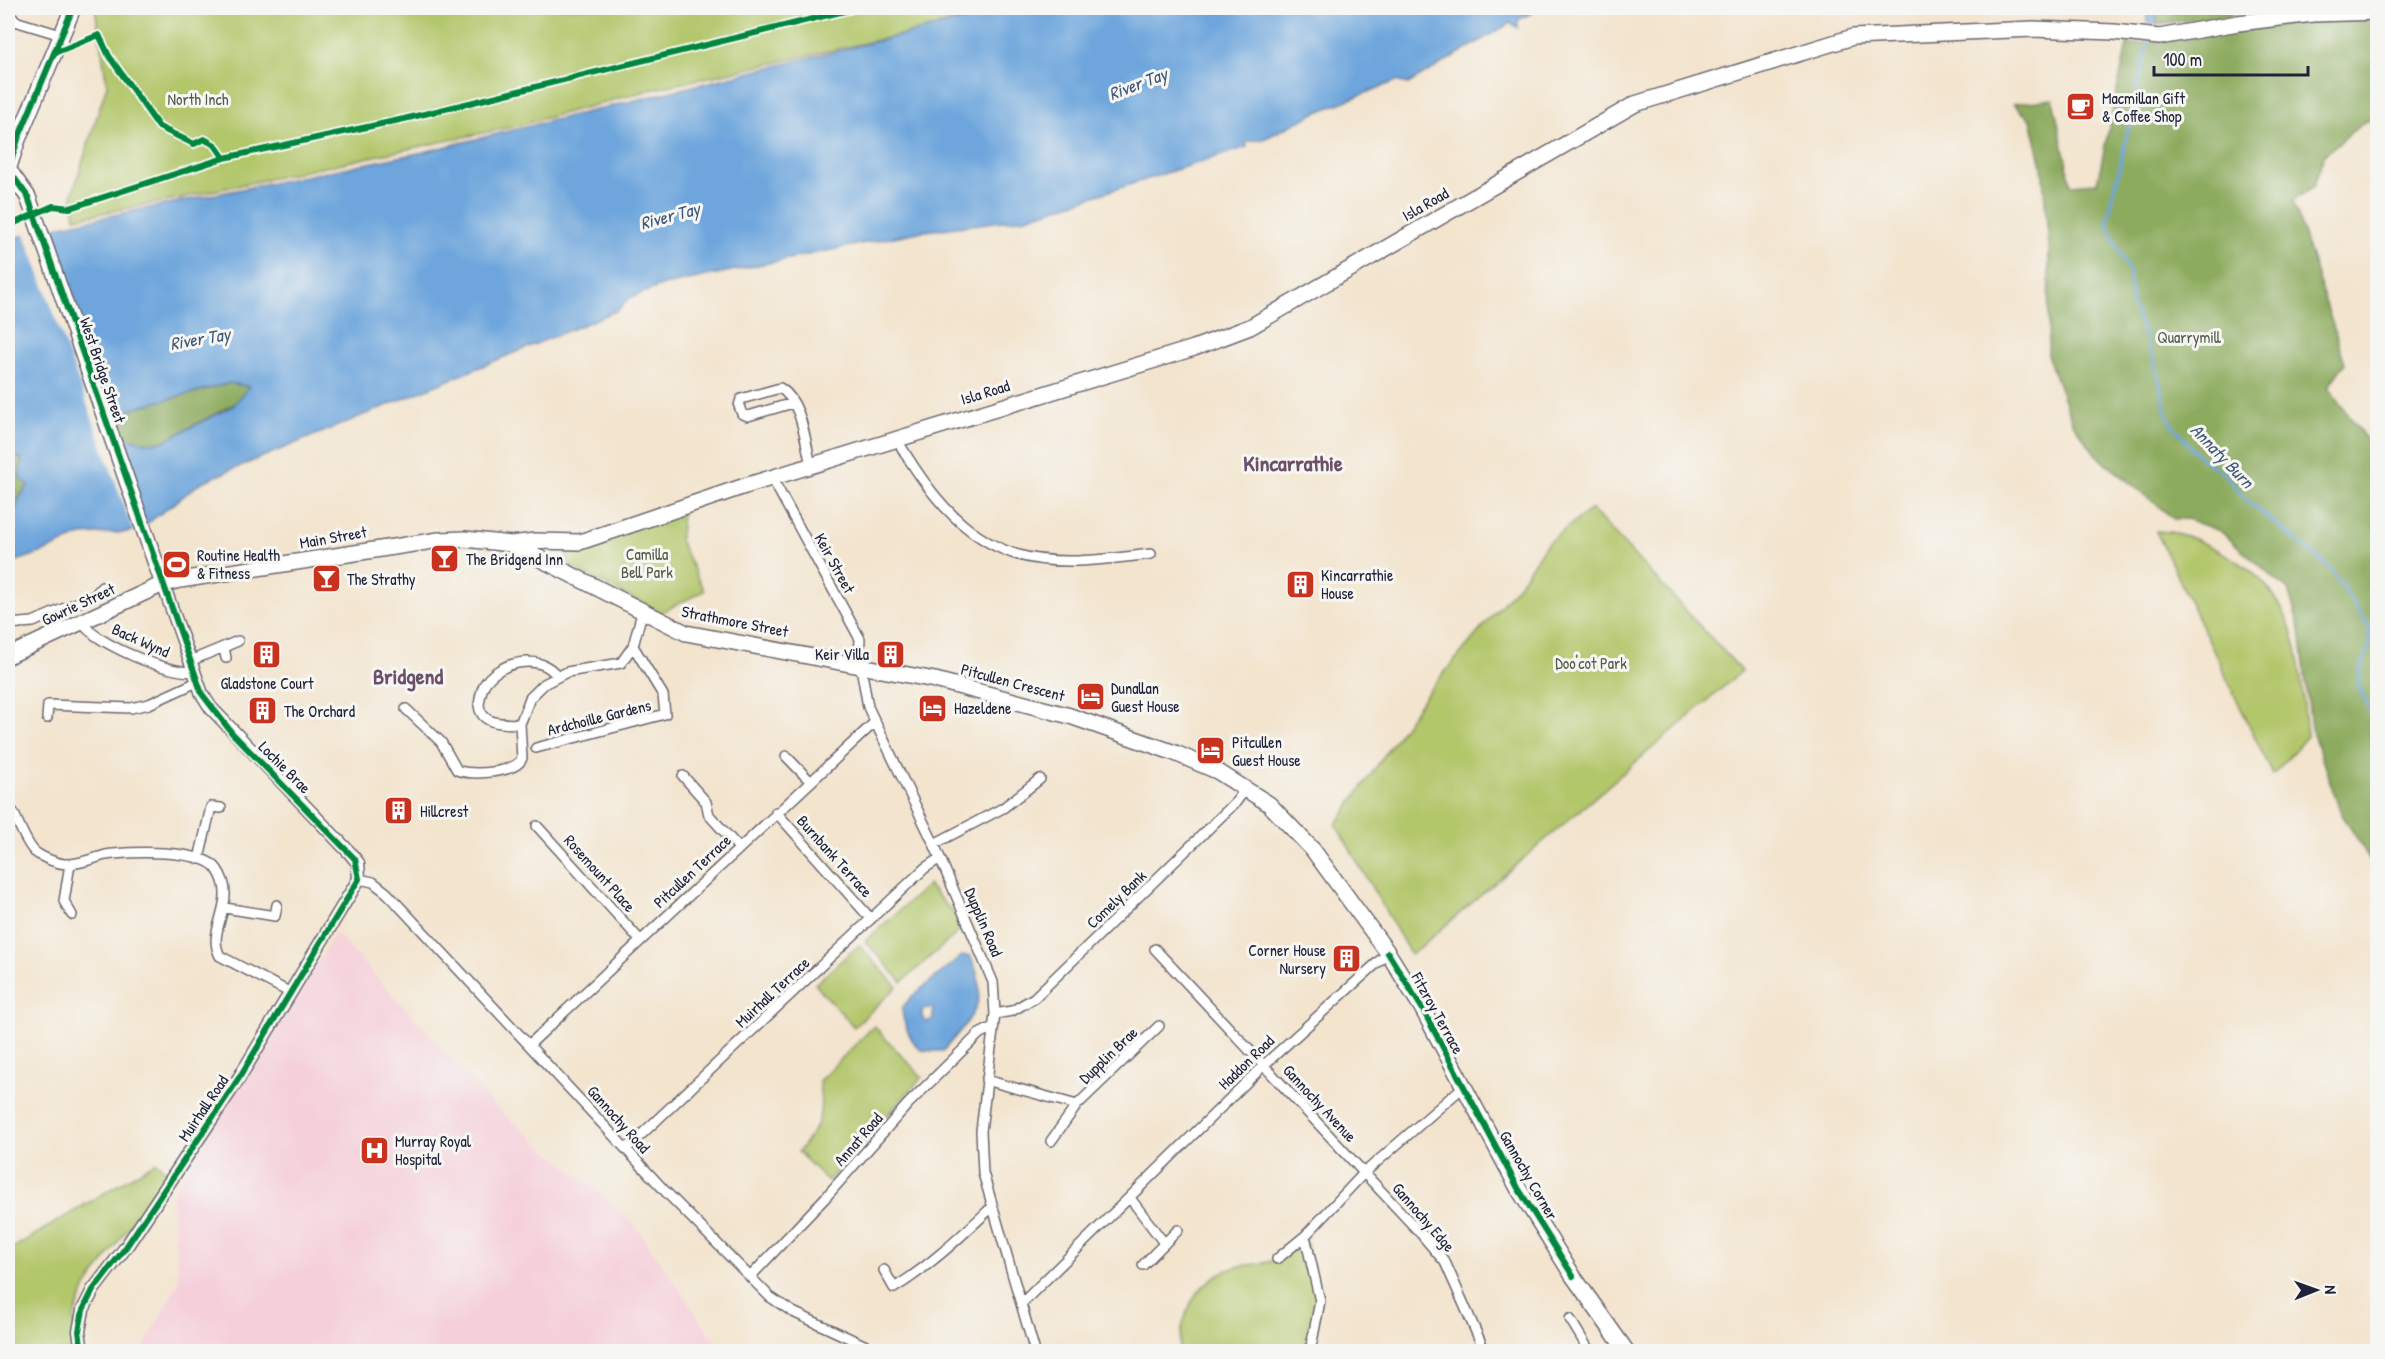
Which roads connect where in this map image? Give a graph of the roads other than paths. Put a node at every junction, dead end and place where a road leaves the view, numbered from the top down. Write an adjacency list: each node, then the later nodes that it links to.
1 (73, 8): 4 (main road)
2 (2378, 12): 7 (main road, Isla Road)
3 (8, 15): 4 (street)
4 (61, 35): 5 (main road)
5 (8, 169): 12 (main road, West Bridge Street)
6 (794, 404): 6 (street); 8 (street)
7 (897, 438): 8 (main road, Isla Road); 11 (street)
8 (811, 465): 9 (main road, Isla Road)
9 (772, 478): 10 (main road, Isla Road); 22 (street, Keir Street)
10 (511, 544): 12 (main road, Main Street); 14 (main road, Strathmore Street)
11 (1151, 554)
12 (163, 584): 15 (main road, Gowrie Street); 23 (street, Lochie Brae)
13 (102, 587): 16 (street)
14 (642, 613): 18 (street); 22 (main road, Strathmore Street)
15 (83, 622): 20 (main road, Gowrie Street); 23 (street, Back Wynd)
16 (8, 624)
17 (238, 640): 19 (street)
18 (633, 646): 24 (street); 29 (street, Ardchoille Gardens)
19 (224, 647): 21 (street); 23 (street)
20 (8, 656)
21 (226, 658)
22 (863, 665): 27 (street, Dupplin Road); 34 (main road, Pitcullen Crescent)
23 (194, 672): 26 (street); 45 (street, Lochie Brae)
24 (557, 676): 28 (street); 28 (street)
25 (406, 709): 28 (street)
26 (47, 718)
27 (874, 722): 33 (street, Pitcullen Terrace); 39 (street, Dupplin Road)
28 (520, 724)
29 (536, 748)
30 (786, 756): 33 (street)
31 (682, 776): 40 (street)
32 (1040, 779): 39 (street)
33 (810, 780): 36 (street, Pitcullen Terrace)
34 (1246, 788): 44 (main road, Pitcullen Crescent); 54 (street, Comely Bank)
35 (221, 808): 42 (street)
36 (776, 812): 40 (street, Pitcullen Terrace); 49 (street, Burnbank Terrace)
37 (8, 814): 43 (street)
38 (537, 826): 50 (street, Rosemount Place)
39 (934, 844): 41 (street, Dupplin Road)
40 (739, 848): 50 (street, Pitcullen Terrace)
41 (940, 858): 49 (street, Muirhall Terrace); 54 (street, Dupplin Road)
42 (199, 859): 43 (street); 47 (street)
43 (70, 864): 48 (street)
44 (1325, 866): 52 (main road, Fitzroy Terrace)
45 (358, 879): 53 (street, Muirhall Road); 57 (street, Gannochy Road)
46 (277, 905): 47 (street)
47 (225, 908): 53 (street)
48 (72, 915)
49 (872, 919): 63 (street, Muirhall Terrace)
50 (640, 940): 57 (street, Pitcullen Terrace)
51 (1155, 949): 58 (street, Gannochy Avenue)
52 (1388, 953): 58 (street, Haddon Road); 60 (main road, Fitzroy Terrace)
53 (291, 993): 76 (street, Muirhall Road)
54 (995, 1014): 56 (street, Dupplin Road)
55 (1159, 1026): 61 (street, Dupplin Brae)
56 (993, 1027): 59 (street, Dupplin Road); 73 (street, Annat Road)
57 (530, 1044): 63 (street, Gannochy Road)
58 (1265, 1064): 64 (street, Gannochy Avenue); 65 (street, Haddon Road)
59 (986, 1080): 61 (street, Dupplin Brae); 66 (street, Dupplin Road)
60 (1463, 1087): 64 (street); 82 (main road, Gannochy Corner)
61 (1077, 1105): 62 (street, Dupplin Brae)
62 (1051, 1141)
63 (626, 1149): 73 (street, Gannochy Road)
64 (1364, 1173): 68 (street); 80 (street, Gannochy Edge)
65 (1130, 1198): 69 (street); 74 (street, Haddon Road)
66 (991, 1208): 72 (street); 74 (street, Dupplin Road)
67 (1178, 1230): 69 (street)
68 (1305, 1236): 70 (street); 79 (street)
69 (1164, 1243): 71 (street)
70 (1277, 1259)
71 (1143, 1265)
72 (884, 1270)
73 (750, 1277): 77 (street, Gannochy Road)
74 (1021, 1304): 78 (street, Dupplin Road)
75 (1570, 1319): 81 (street)
76 (82, 1352)
77 (879, 1352)
78 (1035, 1352)
79 (1310, 1352)
80 (1485, 1352)
81 (1590, 1352)
82 (1627, 1352)

